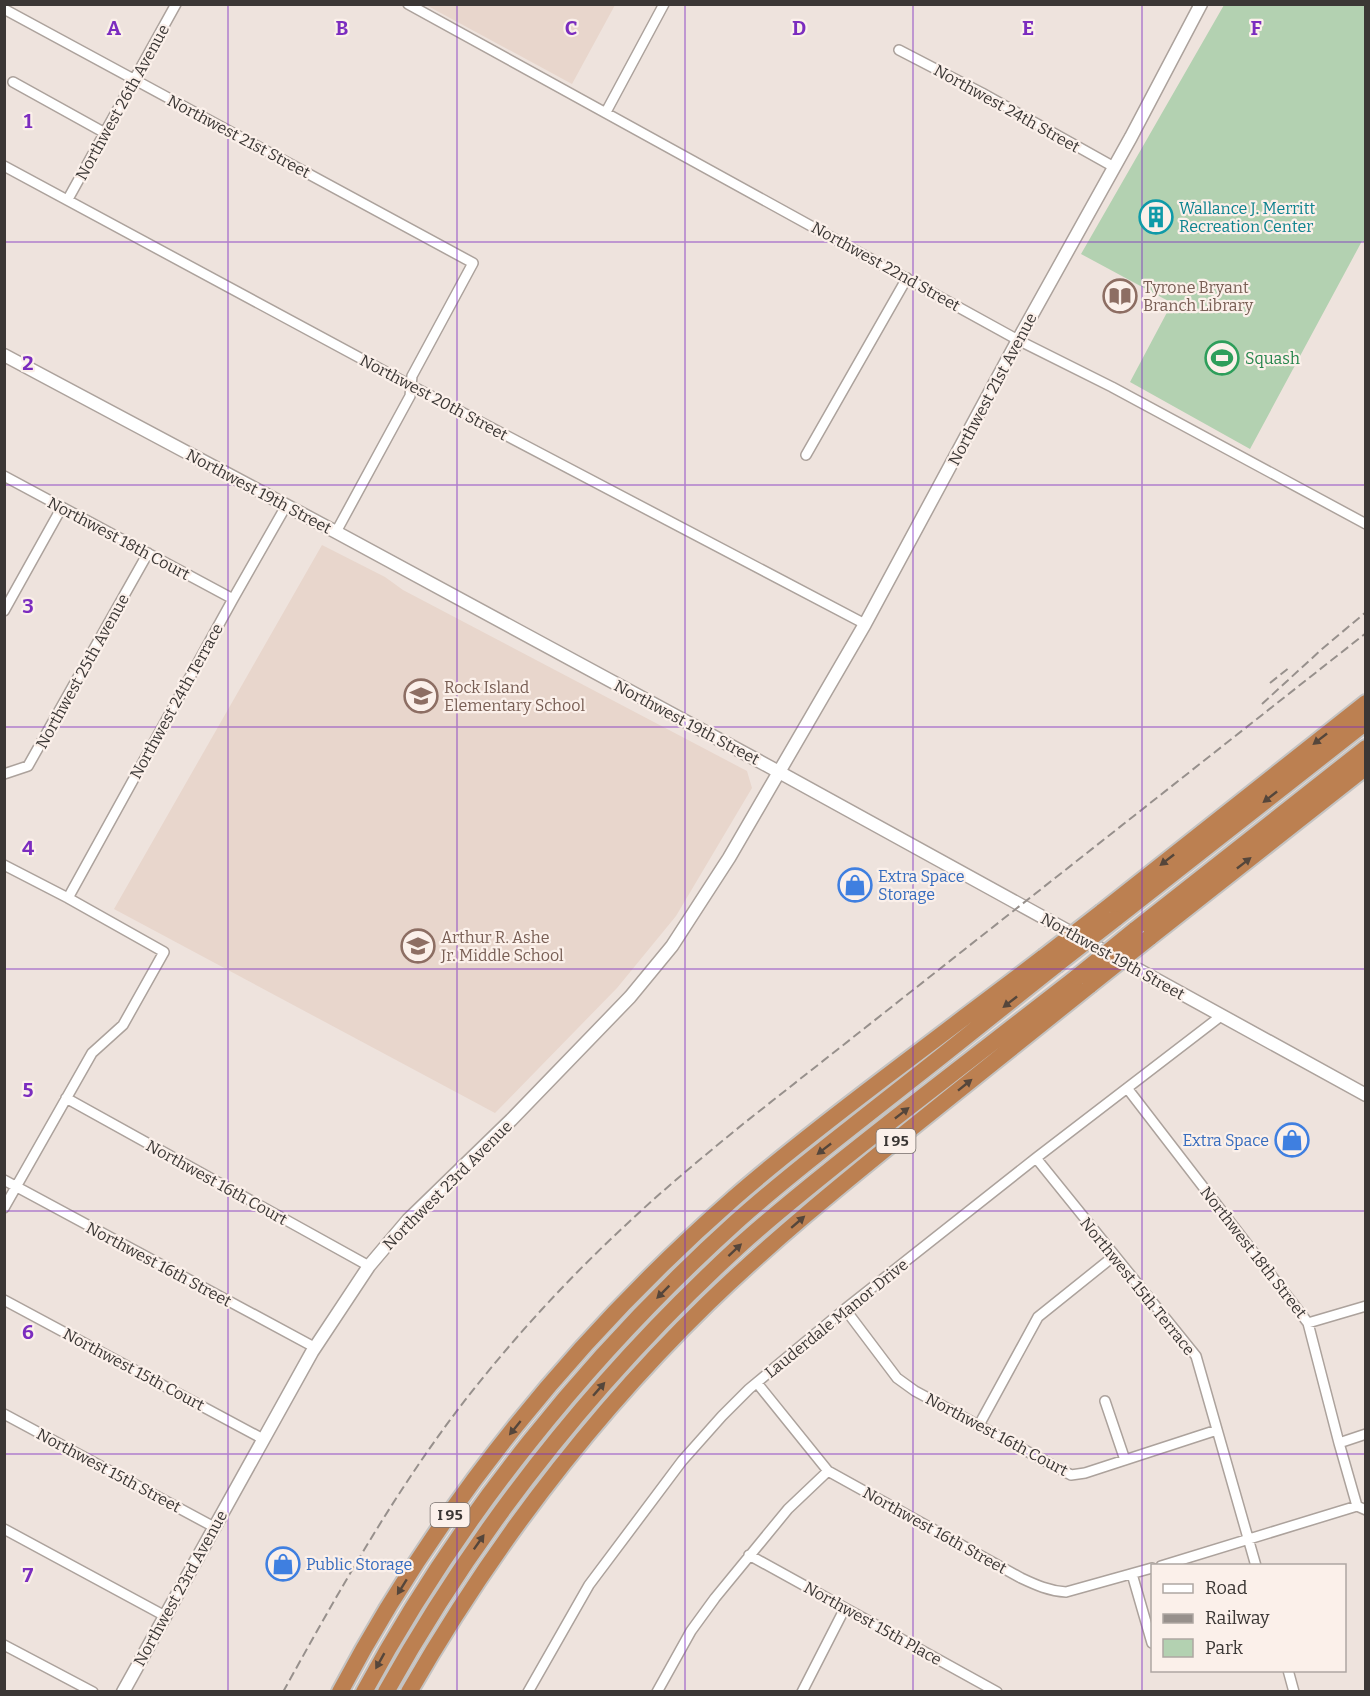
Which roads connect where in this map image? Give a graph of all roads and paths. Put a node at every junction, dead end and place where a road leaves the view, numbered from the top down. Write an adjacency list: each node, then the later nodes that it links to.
1 (176, 4): 7 (street, Northwest 26th Avenue)
2 (408, 4): 9 (street, Northwest 22nd Street)
3 (664, 4): 9 (street)
4 (1201, 4): 12 (street, Northwest 21st Avenue)
5 (4, 9): 7 (street, Northwest 21st Street)
6 (899, 50): 12 (street, Northwest 24th Street)
7 (135, 80): 10 (street, Northwest 26th Avenue); 17 (street, Northwest 21st Street)
8 (12, 82): 10 (street)
9 (606, 112): 14 (street, Northwest 22nd Street)
10 (105, 133): 13 (street, Northwest 26th Avenue)
11 (4, 166): 13 (street, Northwest 20th Street)
12 (1114, 167): 15 (street, Northwest 21st Avenue)
13 (68, 199): 17 (street, Northwest 20th Street)
14 (907, 278): 15 (street, Northwest 22nd Street); 18 (street)
15 (1018, 339): 22 (street, Northwest 22nd Street); 27 (street, Northwest 21st Avenue)
16 (4, 355): 20 (street, Northwest 19th Street)
17 (412, 386): 23 (street); 27 (street, Northwest 20th Street)
18 (806, 455)
19 (4, 476): 21 (street, Northwest 18th Court)
20 (286, 506): 23 (street, Northwest 19th Street); 25 (street, Northwest 24th Terrace)
21 (62, 507): 24 (street, Northwest 18th Court); 26 (street)
22 (1365, 524)
23 (336, 532): 32 (street, Northwest 19th Street)
24 (148, 553): 25 (street, Northwest 18th Court); 33 (street, Northwest 25th Avenue)
25 (233, 599): 35 (street, Northwest 24th Terrace)
26 (4, 611)
27 (865, 624): 32 (street, Northwest 21st Avenue)
28 (1365, 703): 36 (highway, I 95, one-way to 36)
29 (1365, 722): 36 (highway, one-way to 36)
30 (1365, 748): 37 (highway)
31 (1365, 767): 37 (highway, I 95, one-way to 31)
32 (779, 772): 40 (street, Northwest 19th Street); 49 (street, Northwest 23rd Avenue)
33 (4, 774)
34 (4, 865): 35 (street)
35 (68, 898): 43 (street)
36 (1108, 916): 38 (highway, I 95, bridge)
37 (1142, 934): 39 (highway, I 95, bridge)
38 (1050, 961): 55 (highway, I 95); 66 (highway, one-way to 66)
39 (1083, 981): 68 (highway, I 95, one-way to 39); 79 (highway, one-way to 39)
40 (1221, 1016): 41 (street, Lauderdale Manor Drive); 42 (street, Northwest 19th Street)
41 (1127, 1088): 44 (street, Lauderdale Manor Drive); 53 (street, Northwest 18th Street)
42 (1365, 1095)
43 (66, 1098): 46 (street); 49 (street, Northwest 16th Court)
44 (1036, 1158): 48 (street, Northwest 15th Terrace); 52 (street, Lauderdale Manor Drive)
45 (4, 1180): 46 (street, Northwest 16th Street)
46 (16, 1186): 47 (street); 54 (street, Northwest 16th Street)
47 (4, 1208)
48 (1114, 1256): 59 (street); 60 (street, Northwest 15th Terrace)
49 (369, 1266): 54 (street, Northwest 23rd Avenue)
50 (4, 1300): 62 (street, Northwest 15th Court)
51 (1365, 1306): 53 (street)
52 (845, 1309): 56 (street, Lauderdale Manor Drive); 59 (street, Northwest 16th Court)
53 (1308, 1323): 63 (street, Northwest 18th Street)
54 (314, 1347): 62 (street, Northwest 23rd Avenue)
55 (579, 1351): 66 (highway); 86 (highway, I 95, one-way to 86)
56 (757, 1383): 65 (street, Northwest 16th Street); 83 (street, Lauderdale Manor Drive)
57 (1105, 1401): 64 (street)
58 (4, 1414): 69 (street, Northwest 15th Street)
59 (979, 1425): 64 (street, Northwest 16th Court)
60 (1218, 1430): 64 (street, Northwest 16th Court); 71 (street, Northwest 15th Terrace)
61 (1365, 1434): 63 (street)
62 (263, 1439): 69 (street, Northwest 23rd Avenue)
63 (1339, 1443): 67 (street, Northwest 18th Street)
64 (1125, 1460)
65 (828, 1471): 72 (street); 76 (street, Northwest 16th Street)
66 (506, 1473): 87 (highway, one-way to 87)
67 (1361, 1508): 71 (street)
68 (527, 1510): 79 (highway); 89 (highway, I 95)
69 (214, 1527): 78 (street, Northwest 23rd Avenue)
70 (4, 1529): 78 (street)
71 (1248, 1540): 73 (street); 74 (street, Northwest 15th Terrace)
72 (749, 1555): 77 (street, Northwest 15th Place); 90 (street)
73 (1168, 1564)
74 (1255, 1564)
75 (1151, 1568): 76 (street, Northwest 16th Street)
76 (1132, 1574): 80 (street)
77 (845, 1608): 91 (street); 92 (street, Northwest 15th Place)
78 (165, 1616): 85 (street, Northwest 23rd Avenue)
79 (424, 1626): 88 (highway)
80 (1151, 1639)
81 (4, 1645): 84 (street)
82 (1288, 1672): 93 (street)
83 (530, 1691)
84 (93, 1692)
85 (123, 1692)
86 (340, 1692)
87 (364, 1692)
88 (386, 1692)
89 (409, 1692)
90 (657, 1692)
91 (802, 1692)
92 (997, 1692)
93 (1293, 1692)

